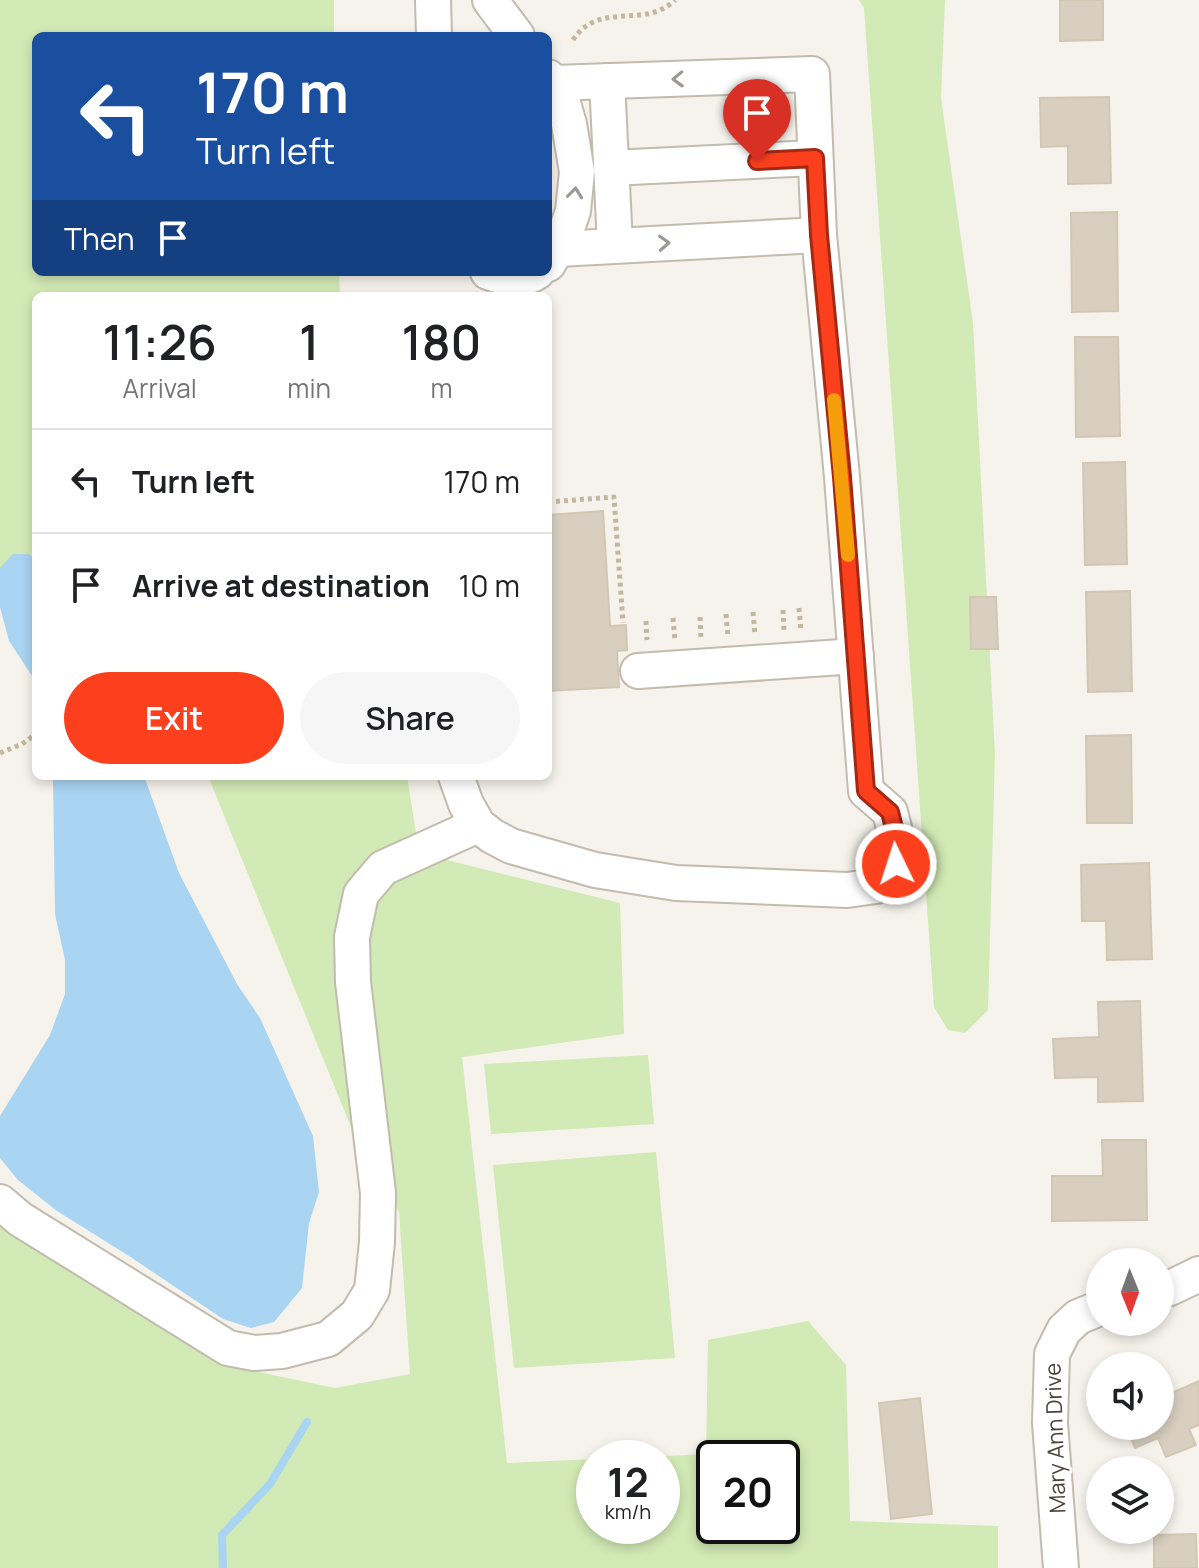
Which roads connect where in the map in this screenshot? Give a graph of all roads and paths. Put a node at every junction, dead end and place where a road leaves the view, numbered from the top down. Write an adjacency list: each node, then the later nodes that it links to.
1 (433, 0): 4 (street)
2 (490, 0): 5 (street)
3 (675, 0): 6 (path)
4 (434, 32)
5 (514, 32)
6 (573, 40)
7 (552, 80): 8 (street)
8 (607, 81): 10 (street, one-way to 8); 11 (street)
9 (552, 83): 14 (street, one-way to 9)
10 (815, 146): 11 (street); 12 (street)
11 (611, 168): 13 (street)
12 (819, 235): 13 (street, one-way to 12); 20 (street)
13 (615, 245): 15 (street)
14 (552, 256)
15 (552, 261)
16 (500, 276): 17 (street)
17 (531, 276)
18 (552, 502): 19 (path)
19 (623, 623)
20 (856, 656): 21 (street); 25 (street)
21 (638, 671)
22 (32, 737): 23 (path)
23 (0, 753)
24 (457, 780): 25 (street)
25 (478, 825): 26 (street)
26 (0, 1202)
27 (1199, 1274): 28 (street)
28 (1174, 1286)
29 (1086, 1315): 30 (street, Mary Ann Drive)
30 (1061, 1568)

